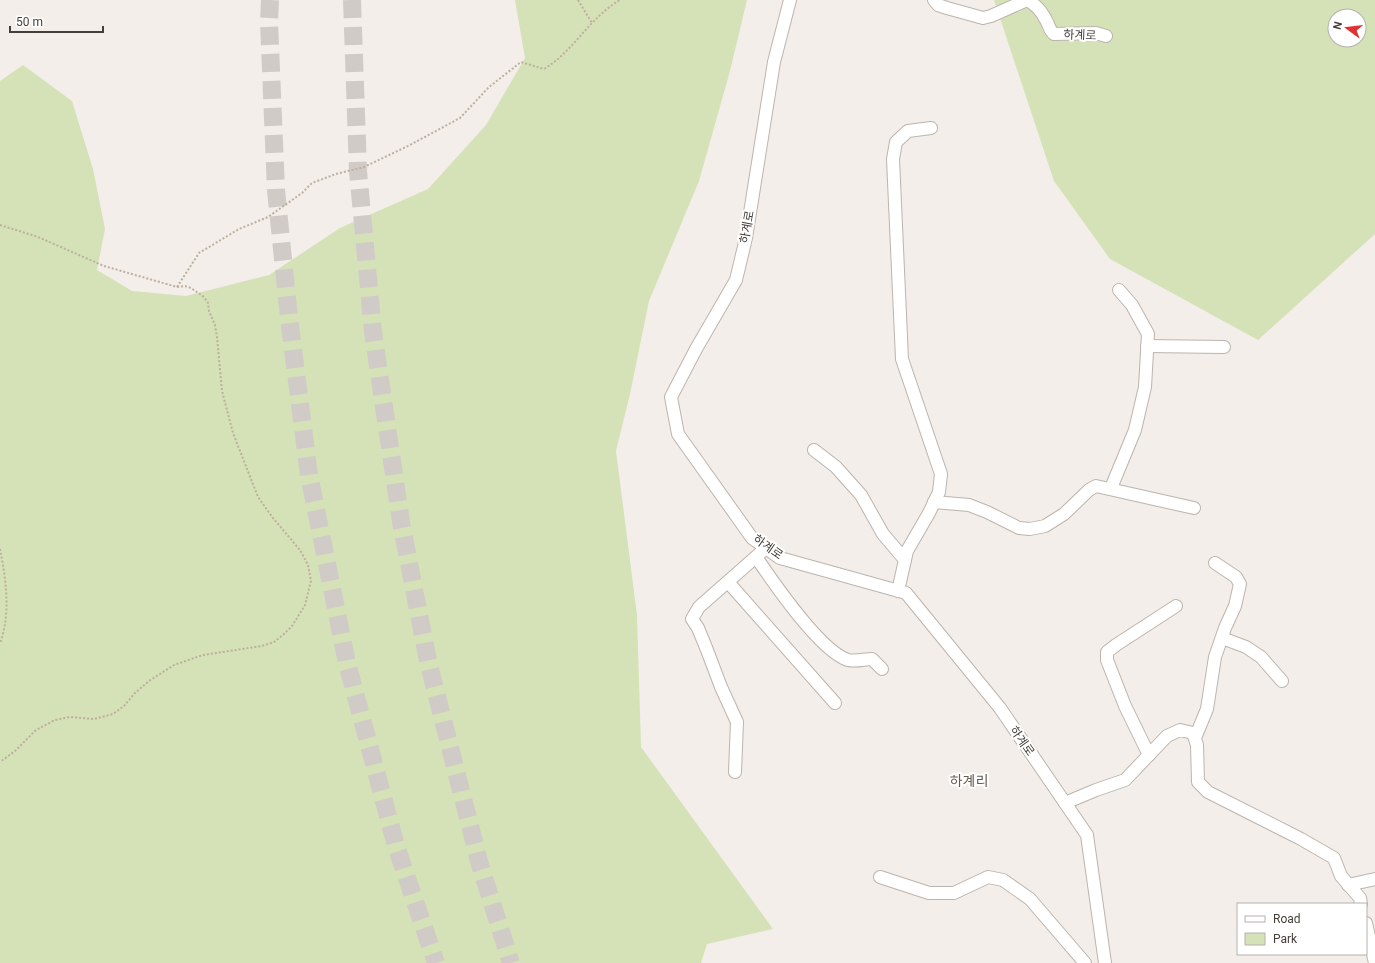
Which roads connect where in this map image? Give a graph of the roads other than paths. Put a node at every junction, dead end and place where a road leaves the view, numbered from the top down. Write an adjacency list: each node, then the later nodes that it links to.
1 (790, 0): 12 (street, 하계로)
2 (934, 0): 3 (street, 하계로)
3 (1106, 36)
4 (931, 128): 10 (street)
5 (1119, 290): 6 (street)
6 (1147, 346): 7 (street); 9 (street)
7 (1224, 347)
8 (814, 450): 14 (street)
9 (1111, 488): 10 (street); 11 (street)
10 (934, 502): 14 (street)
11 (1194, 508)
12 (766, 548): 13 (street); 17 (street, 하계로)
13 (756, 557): 16 (street); 20 (street)
14 (905, 560): 17 (street)
15 (1215, 563): 19 (street)
16 (728, 582): 22 (street); 25 (street)
17 (898, 591): 26 (street, 하계로)
18 (1176, 606): 24 (street)
19 (1222, 638): 21 (street); 23 (street)
20 (882, 669)
21 (1282, 681)
22 (835, 703)
23 (1195, 738): 24 (street); 29 (street)
24 (1149, 755): 26 (street)
25 (735, 772)
26 (1065, 803): 33 (street, 하계로)
27 (880, 876): 32 (street)
28 (1375, 879): 29 (street)
29 (1348, 885): 30 (street)
30 (1361, 903)
31 (1367, 927): 34 (street)
32 (1085, 963)
33 (1105, 963)
34 (1375, 963)

